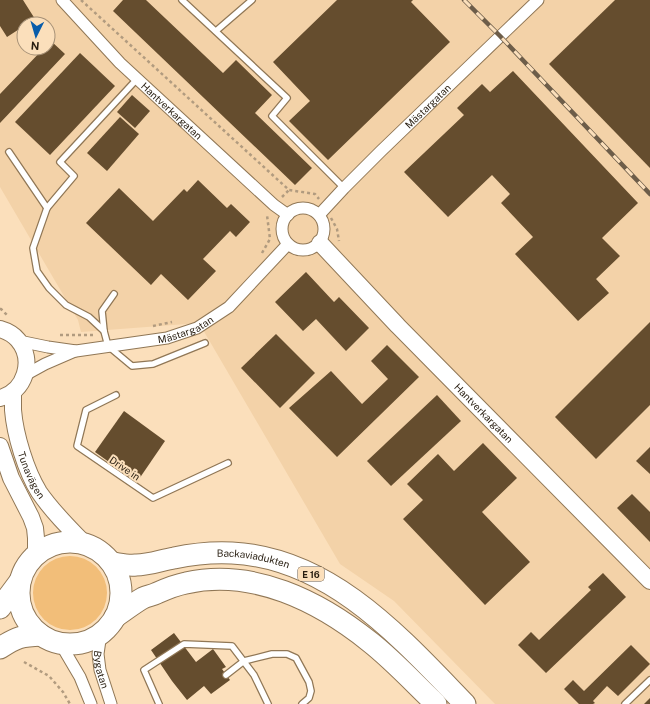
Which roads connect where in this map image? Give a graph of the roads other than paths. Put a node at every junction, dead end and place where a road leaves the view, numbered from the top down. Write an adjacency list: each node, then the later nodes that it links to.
1 (62, 0): 6 (street, Hantverkargatan)
2 (182, 0): 5 (lane)
3 (252, 0): 5 (lane)
4 (538, 0): 8 (street, Mästargatan)
5 (216, 32): 8 (lane)
6 (137, 79): 9 (lane); 11 (street, Hantverkargatan)
7 (8, 152): 9 (lane)
8 (344, 188): 10 (street, Mästargatan)
9 (47, 208): 16 (lane)
10 (323, 211): 11 (street); 12 (street)
11 (288, 215): 13 (street)
12 (320, 243): 13 (street); 30 (street, Hantverkargatan)
13 (288, 244): 19 (street, Mästargatan)
14 (114, 294): 16 (lane)
15 (5, 323): 17 (street)
16 (104, 333): 19 (lane)
17 (19, 341): 20 (street, Mästargatan); 21 (street)
18 (205, 343): 19 (lane)
19 (108, 346): 20 (street, Mästargatan)
20 (76, 351): 21 (street, Mästargatan)
21 (25, 374): 22 (street)
22 (7, 395): 26 (street, Tunavägen)
23 (116, 396): 25 (lane, Drive in)
24 (0, 446): 27 (street, Tunavägen)
25 (228, 463)
26 (84, 543): 27 (highway); 28 (highway)
27 (36, 555): 29 (highway)
28 (112, 563): 32 (highway); 46 (highway, Backaviadukten / E 16)
29 (20, 581): 31 (highway); 34 (highway)
30 (650, 581)
31 (0, 608)
32 (115, 617): 33 (highway, E 16); 45 (highway, E 16)
33 (101, 633): 35 (highway, E 16); 41 (street, Bygatan)
34 (41, 635): 35 (highway, E 16); 36 (highway, E 16)
35 (60, 643): 40 (street, Bygatan)
36 (0, 648)
37 (244, 661): 38 (lane); 42 (lane); 43 (lane); 44 (lane)
38 (226, 675)
39 (650, 680): 47 (lane)
40 (91, 704)
41 (112, 704)
42 (159, 704)
43 (268, 704)
44 (302, 704)
45 (436, 704)
46 (465, 704)
47 (625, 704)

